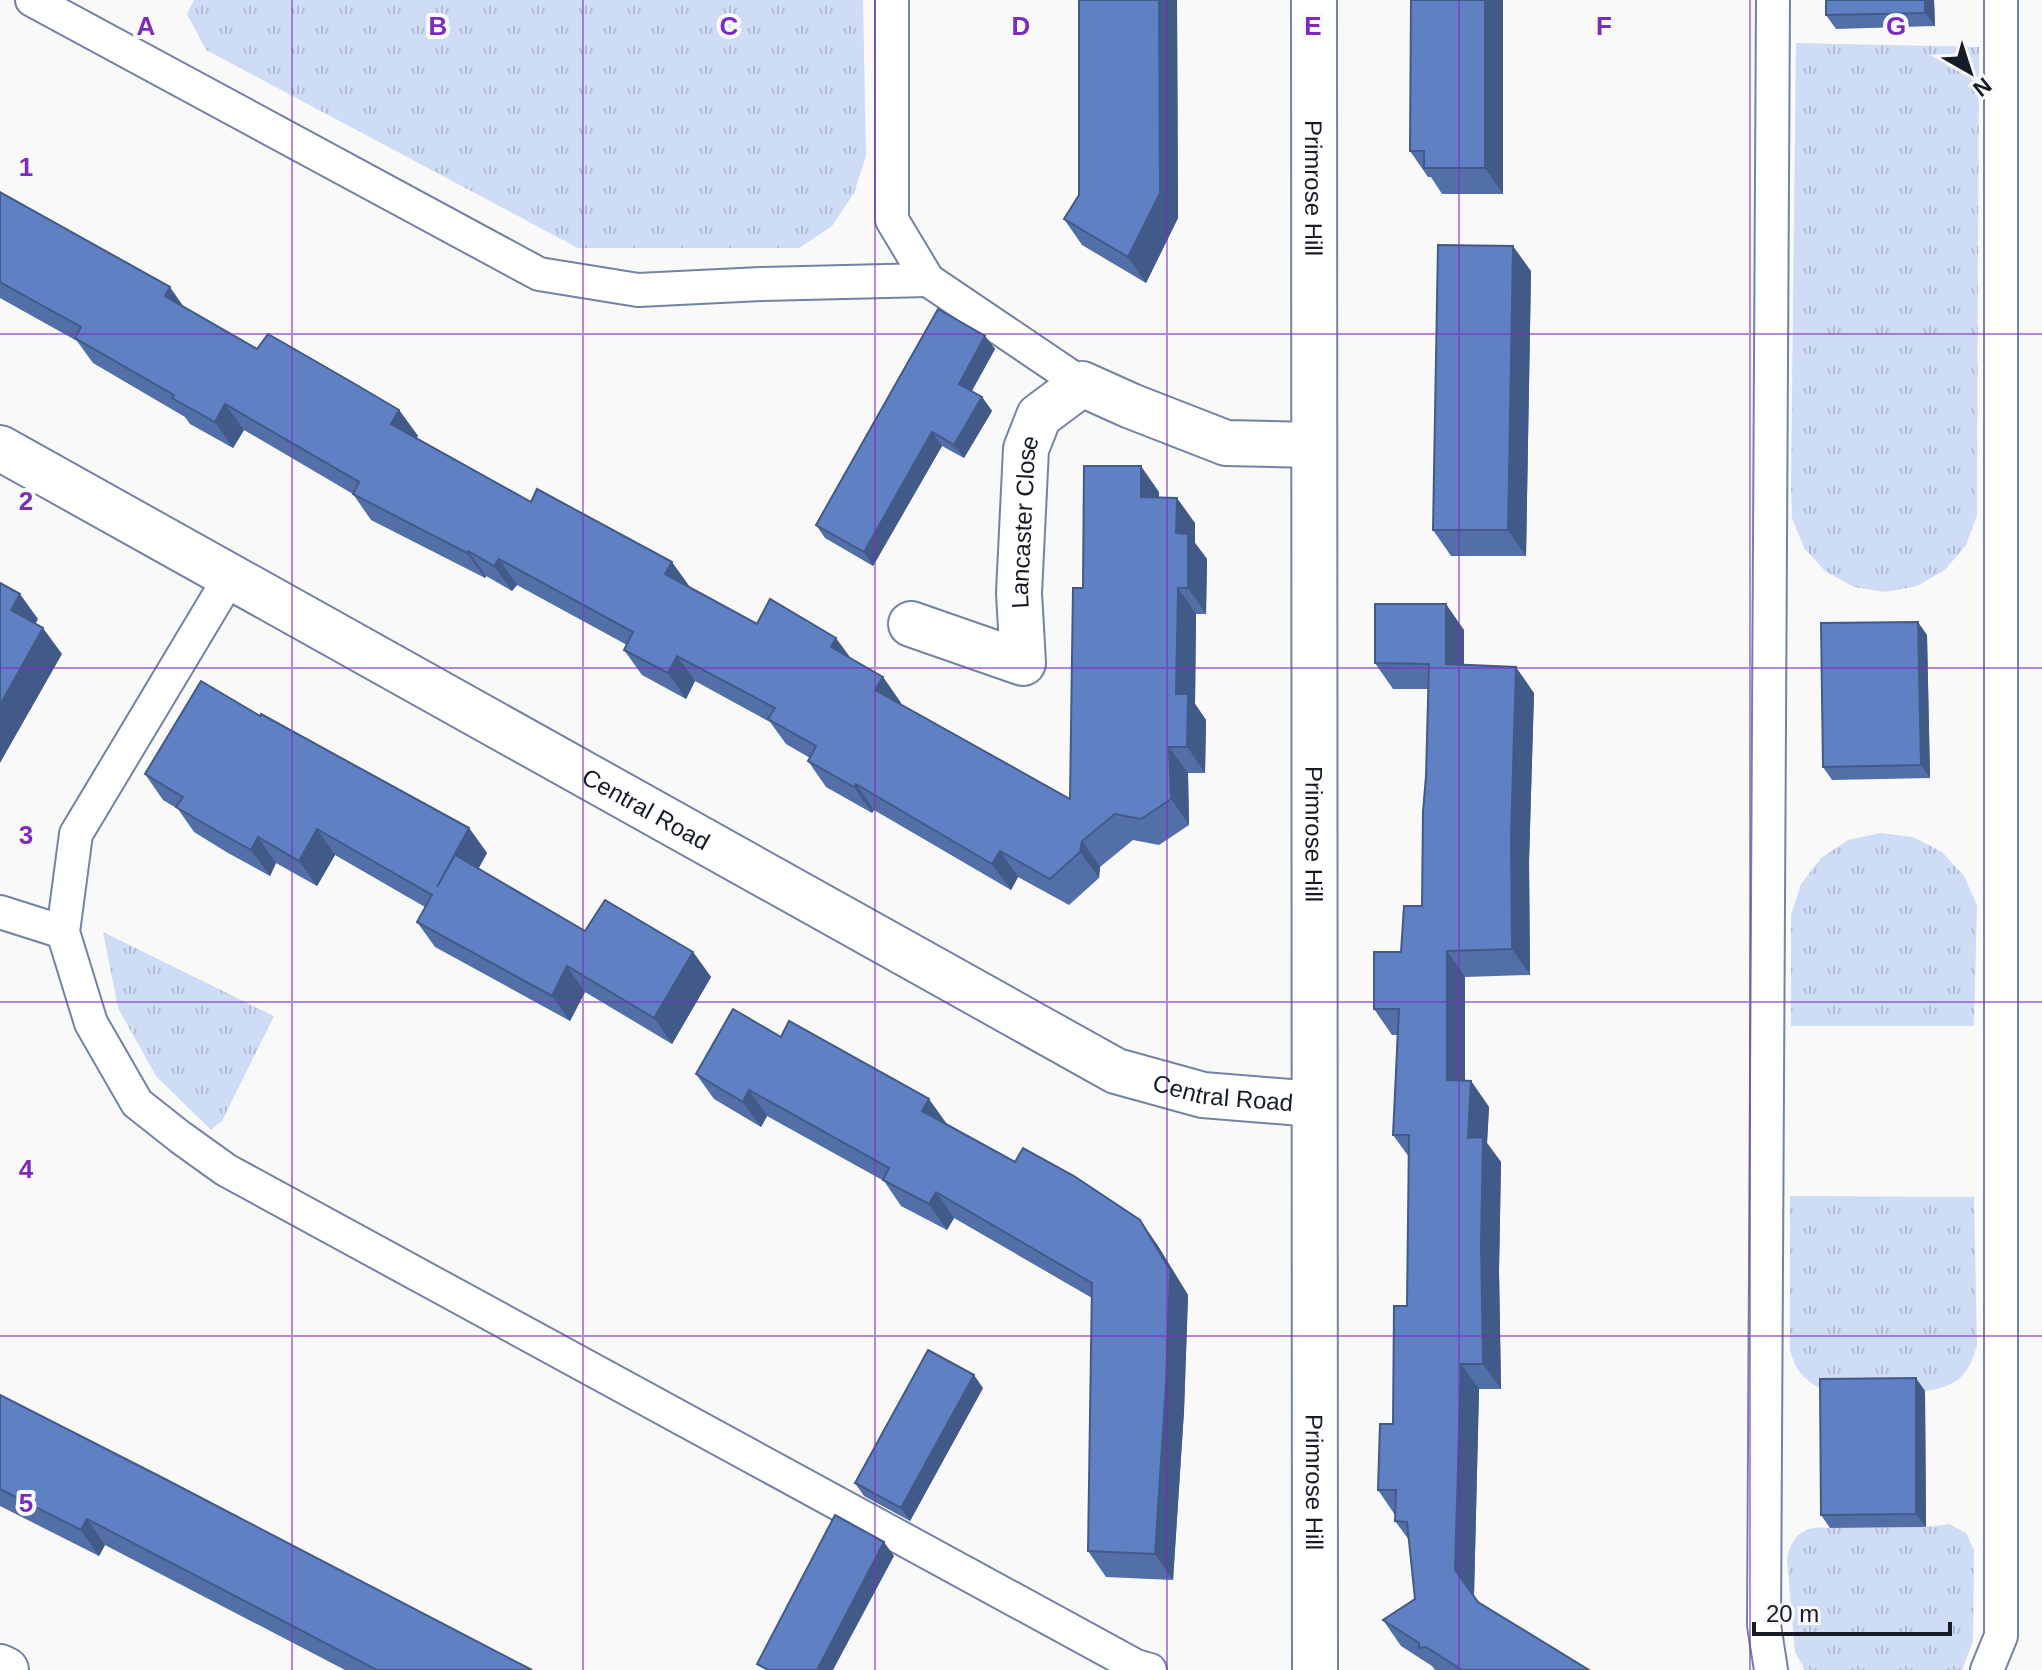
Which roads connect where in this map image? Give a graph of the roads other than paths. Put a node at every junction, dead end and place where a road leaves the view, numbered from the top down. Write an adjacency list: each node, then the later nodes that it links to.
1 (32, 0): 6 (lane)
2 (892, 0): 6 (lane)
3 (1314, 0): 8 (street, Primrose Hill)
4 (1773, 0): 19 (lane)
5 (2001, 0): 20 (lane)
6 (928, 280): 7 (lane)
7 (1082, 384): 8 (street); 11 (street, Lancaster Close)
8 (1313, 445): 14 (street, Primrose Hill)
9 (0, 448): 10 (street, Central Road)
10 (230, 577): 13 (lane); 14 (street, Central Road)
11 (911, 624)
12 (0, 912): 13 (lane)
13 (63, 932): 17 (lane)
14 (1314, 1104): 18 (street, Primrose Hill)
15 (0, 1667): 16 (street)
16 (6, 1670)
17 (1150, 1670)
18 (1315, 1670)
19 (1771, 1670)
20 (1987, 1670)

